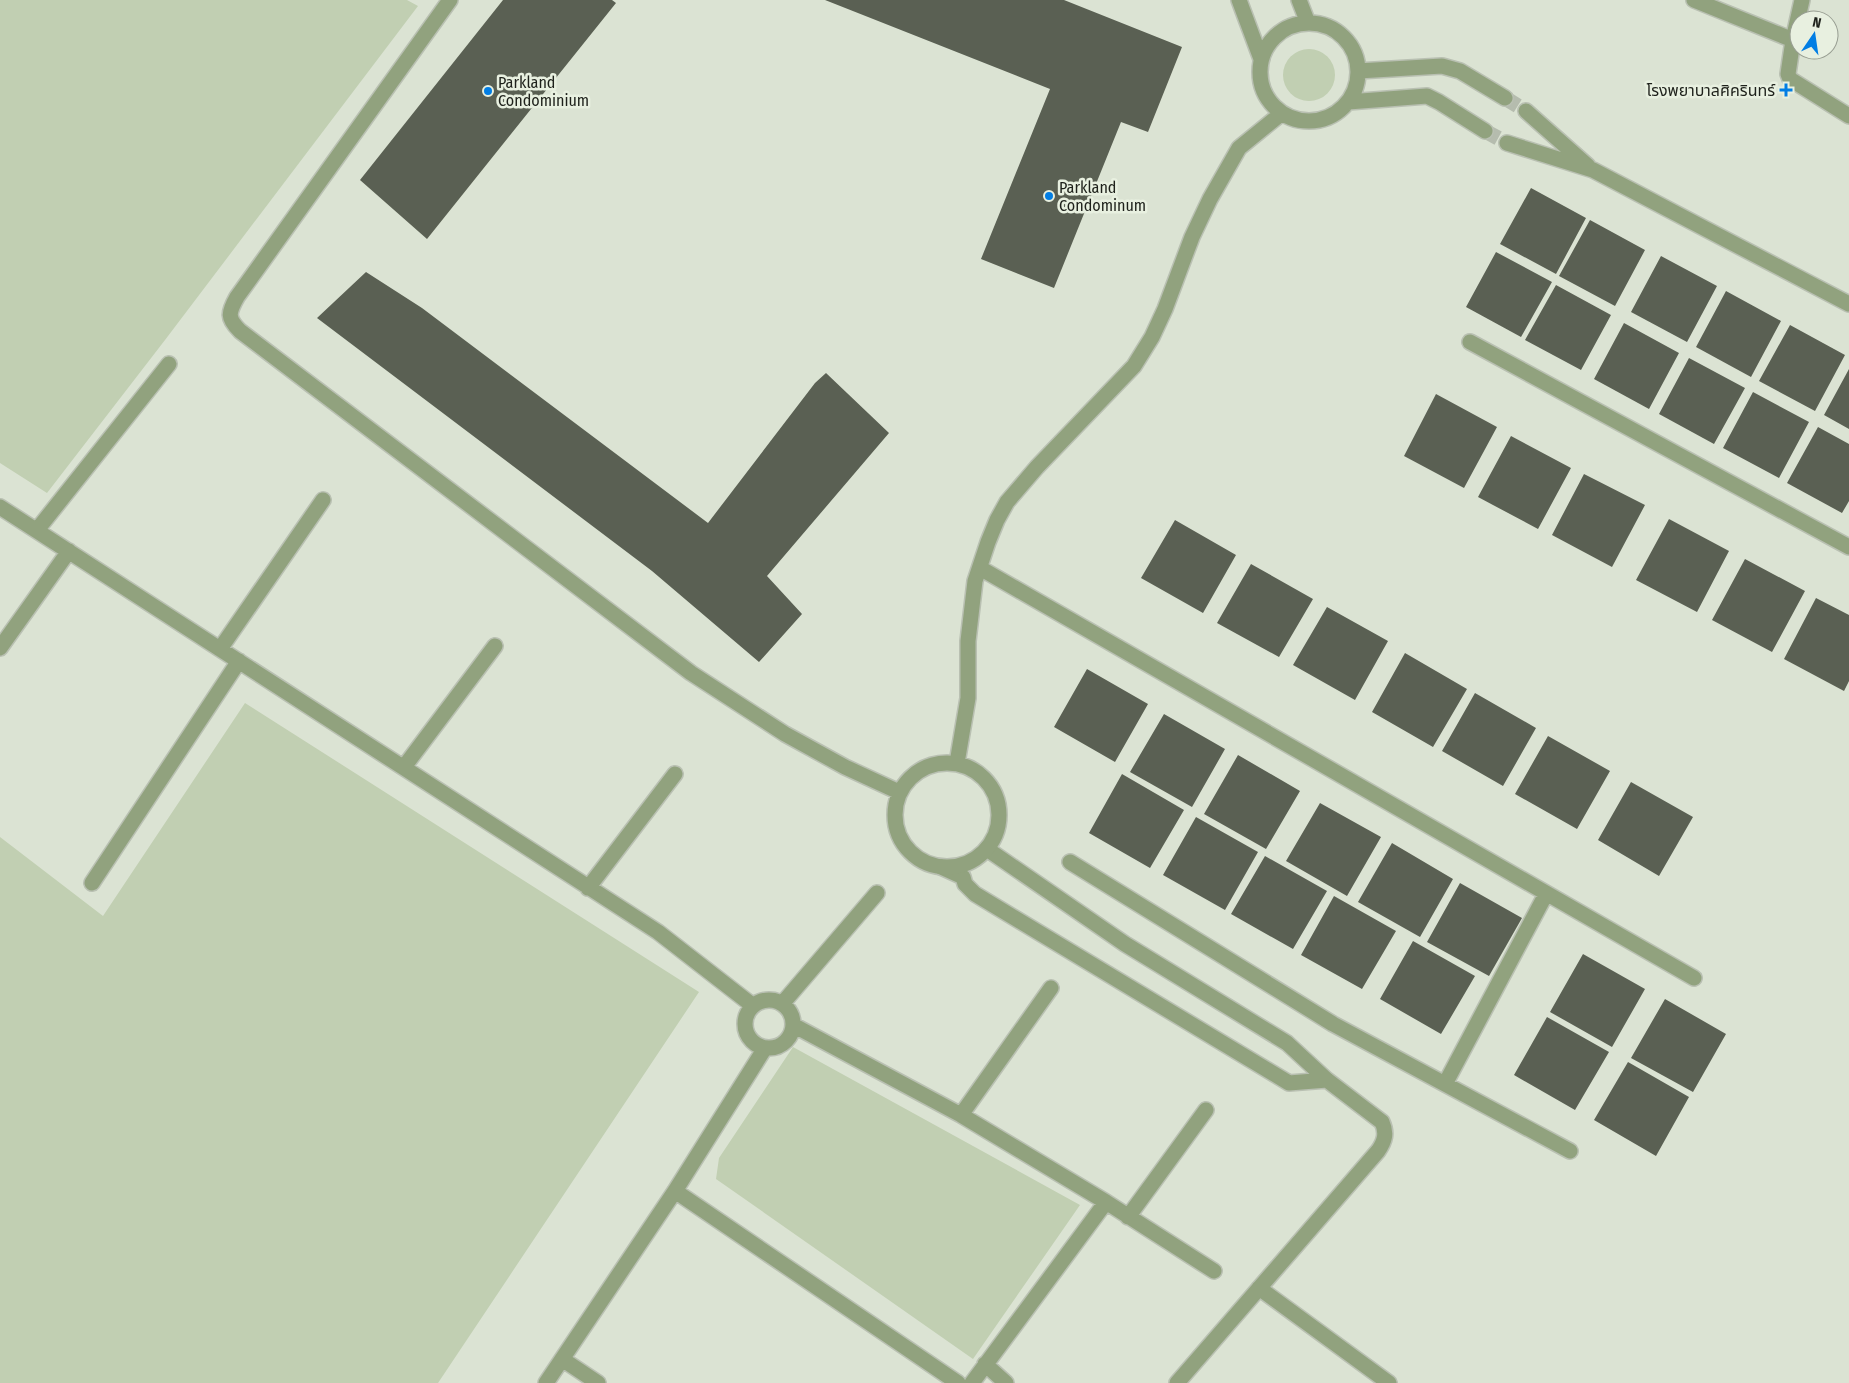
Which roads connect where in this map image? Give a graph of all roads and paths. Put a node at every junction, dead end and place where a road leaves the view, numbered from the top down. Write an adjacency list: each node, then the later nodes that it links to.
1 (450, 0): 34 (street)
2 (1238, 0): 7 (street)
3 (1299, 0): 5 (street)
4 (1694, 0): 6 (street)
5 (1308, 23): 7 (street); 9 (street)
6 (1789, 38)
7 (1261, 59): 13 (street)
8 (1790, 60): 14 (street)
9 (1358, 71): 10 (street); 11 (street)
10 (1505, 98)
11 (1348, 102): 13 (street); 15 (street)
12 (1526, 111): 17 (street)
13 (1282, 113): 26 (street)
14 (1849, 116)
15 (1485, 130)
16 (1507, 144): 17 (street)
17 (1593, 170): 18 (street)
18 (1849, 304)
19 (1470, 342): 24 (street)
20 (169, 364): 23 (street)
21 (323, 500): 29 (street)
22 (0, 507): 23 (street)
23 (37, 530): 25 (street)
24 (1849, 547)
25 (69, 551): 28 (street); 29 (street)
26 (980, 568): 31 (street); 41 (street)
27 (495, 646): 32 (street)
28 (0, 648)
29 (220, 649): 30 (street)
30 (239, 661): 32 (street); 38 (street)
31 (957, 763): 34 (street); 35 (street)
32 (404, 768): 39 (street)
33 (675, 774): 39 (street)
34 (899, 792): 37 (street)
35 (987, 849): 37 (street); 48 (street)
36 (1070, 862): 49 (street)
37 (941, 867): 48 (street)
38 (92, 884)
39 (588, 888): 45 (street)
40 (877, 893): 44 (street)
41 (1546, 894): 42 (street); 49 (street)
42 (1694, 978)
43 (1051, 988): 51 (street)
44 (782, 1004): 45 (street); 46 (street)
45 (752, 1005): 47 (street)
46 (793, 1025): 47 (street); 51 (street)
47 (765, 1048): 53 (street)
48 (1327, 1080): 57 (street)
49 (1445, 1084): 52 (street)
50 (1206, 1110): 55 (street)
51 (961, 1115): 54 (street)
52 (1570, 1151)
53 (675, 1191): 58 (street); 62 (street)
54 (1106, 1202): 55 (street); 59 (street)
55 (1128, 1217): 56 (street)
56 (1214, 1271)
57 (1259, 1288): 65 (street); 66 (street)
58 (562, 1359): 60 (street); 61 (street)
59 (985, 1364): 63 (street); 64 (street)
60 (546, 1383)
61 (598, 1383)
62 (958, 1383)
63 (972, 1383)
64 (1006, 1383)
65 (1177, 1383)
66 (1389, 1383)

